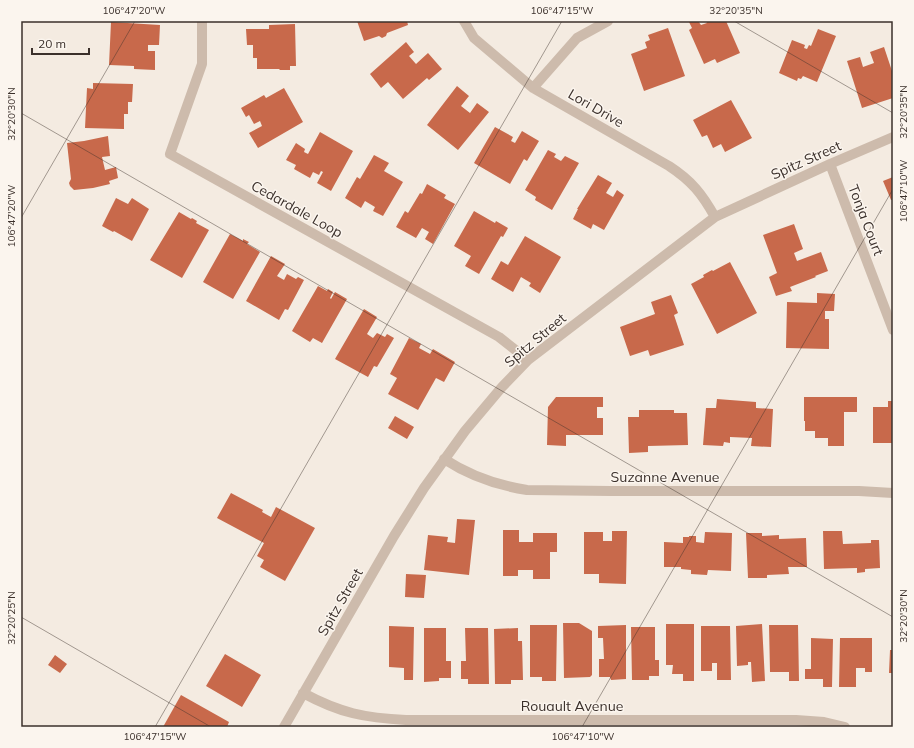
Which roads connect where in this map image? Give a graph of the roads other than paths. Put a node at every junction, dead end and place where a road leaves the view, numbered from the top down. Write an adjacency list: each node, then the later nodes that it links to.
1 (202, 21): 9 (street, Cedardale Loop)
2 (464, 21): 4 (street, Lori Drive)
3 (608, 21): 4 (street)
4 (533, 88): 7 (street, Lori Drive)
5 (893, 137): 6 (street, Spitz Street)
6 (830, 164): 7 (street, Spitz Street); 8 (street, Tonja Court)
7 (715, 217): 9 (street, Spitz Street)
8 (893, 330)
9 (528, 360): 10 (street, Spitz Street)
10 (444, 459): 11 (street, Suzanne Avenue); 12 (street, Spitz Street)
11 (893, 493)
12 (303, 693): 13 (street, Spitz Street); 14 (street, Rouault Avenue)
13 (284, 727)
14 (845, 727)

